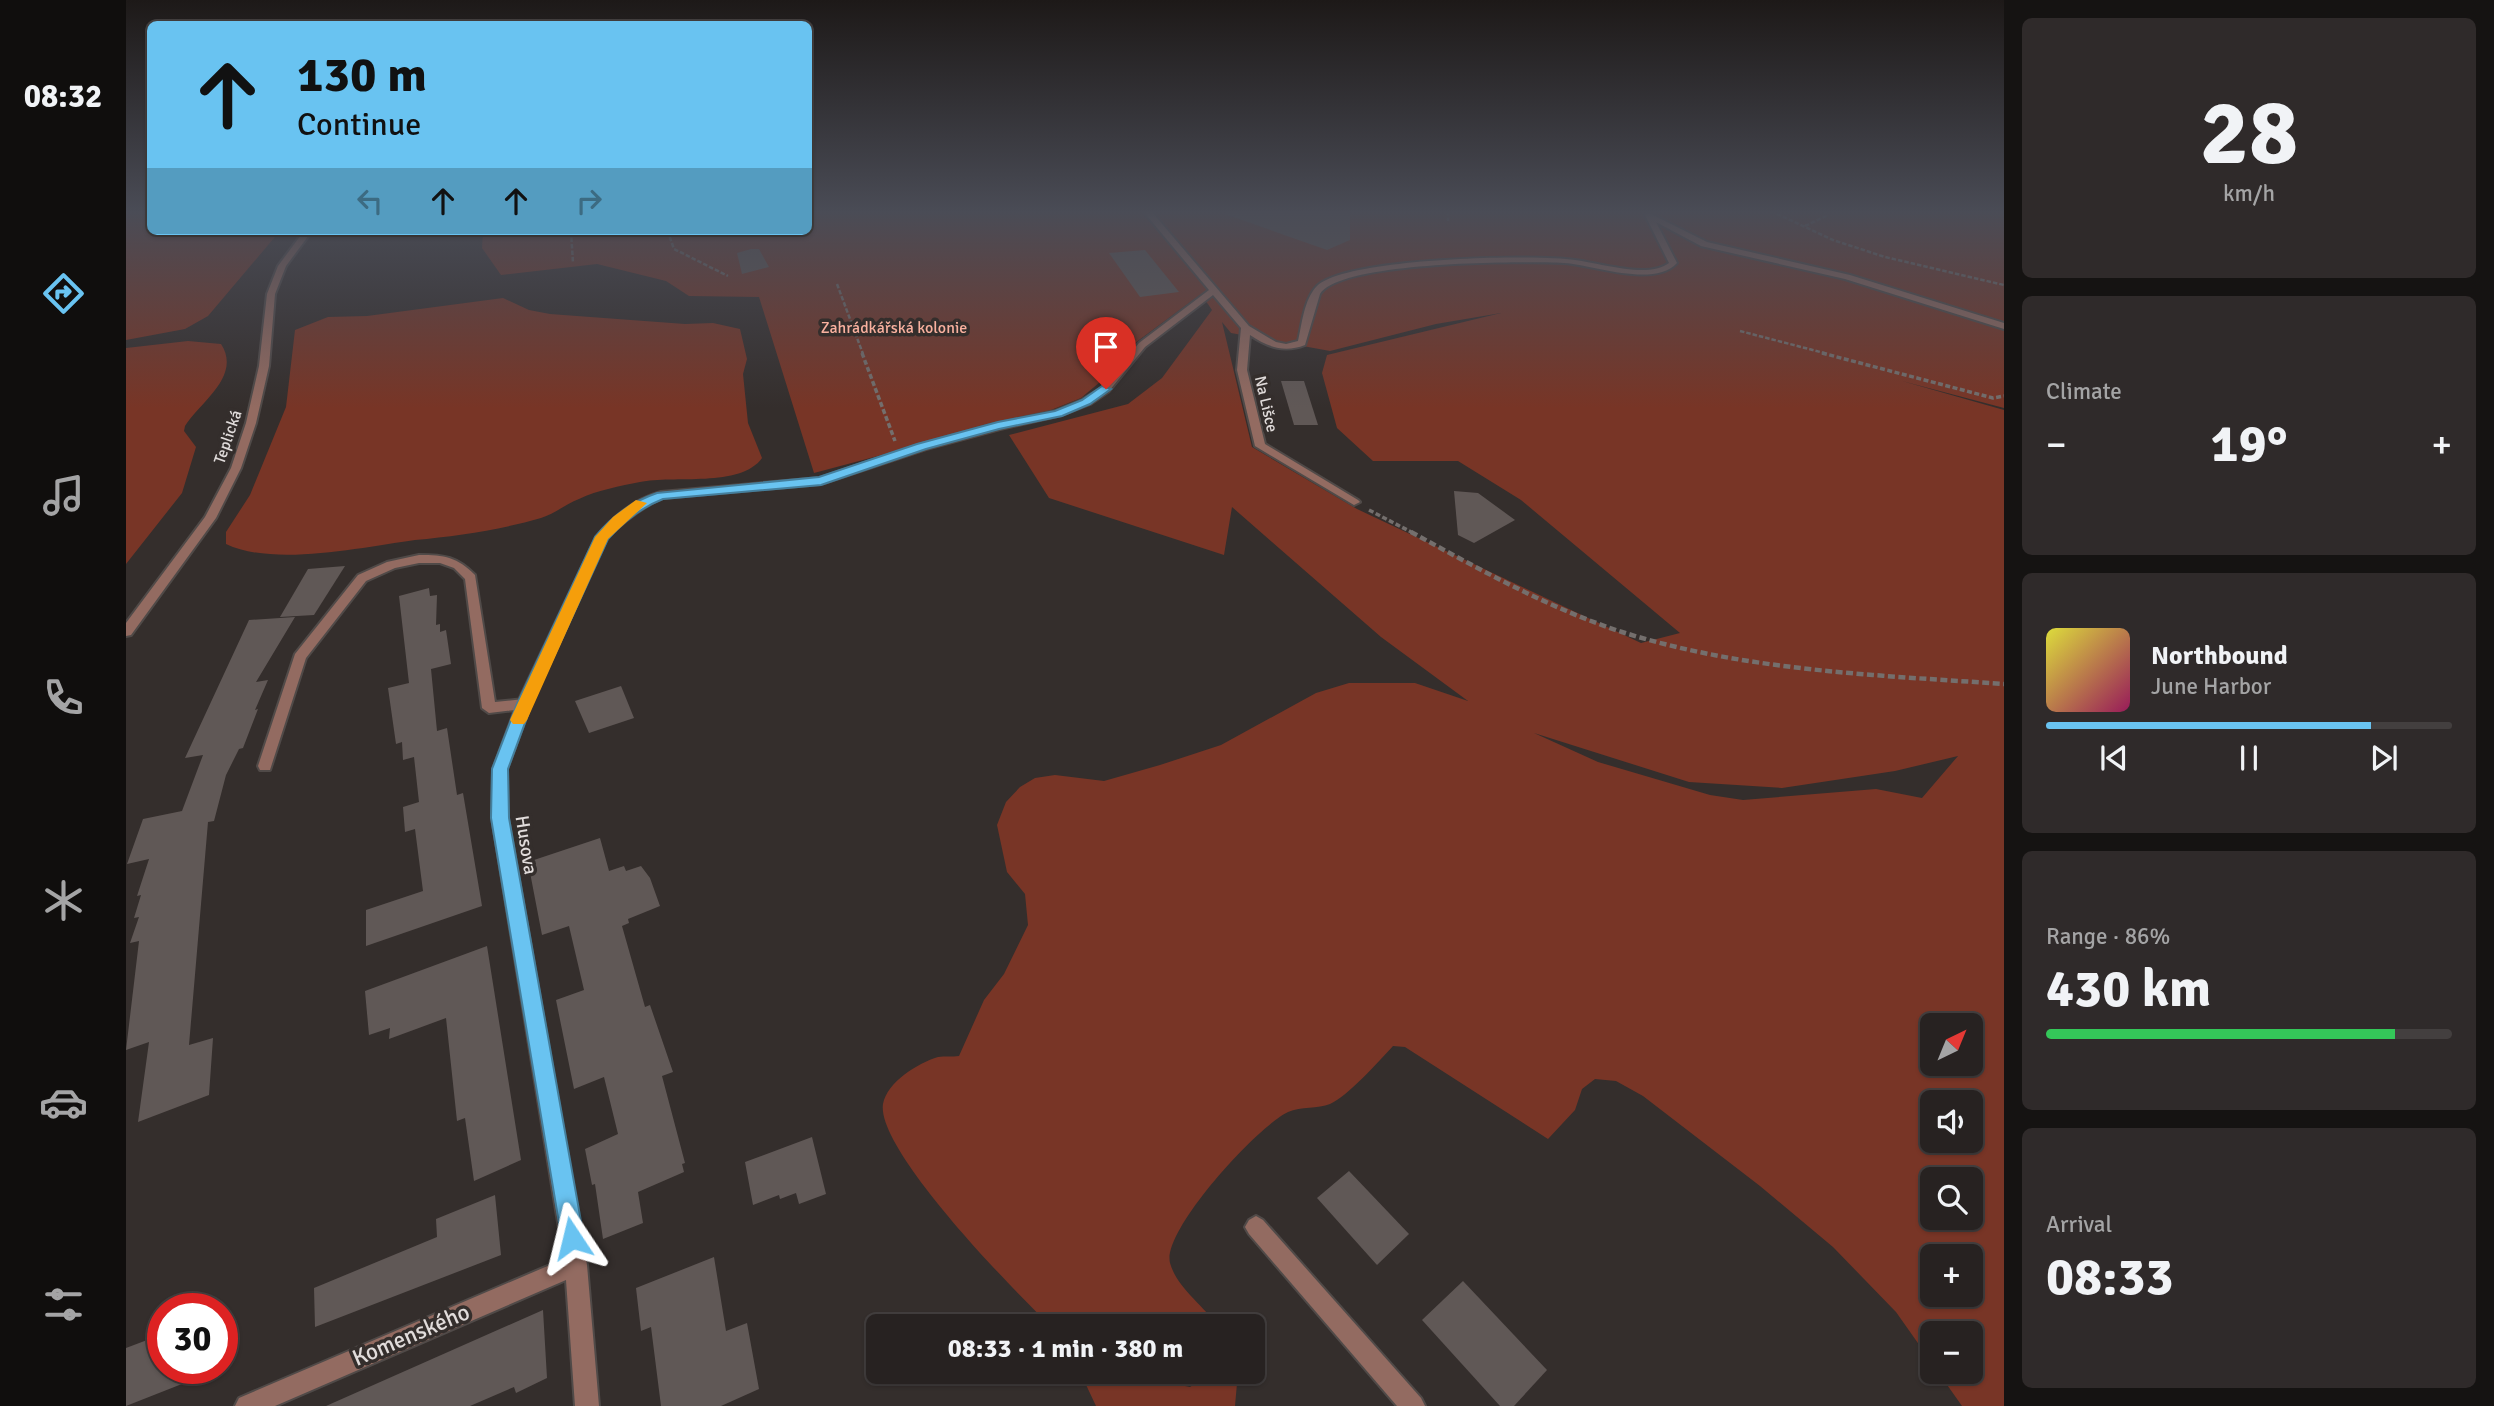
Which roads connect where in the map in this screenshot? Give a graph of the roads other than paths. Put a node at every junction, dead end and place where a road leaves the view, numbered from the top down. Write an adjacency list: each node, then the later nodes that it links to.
1 (278, 277): 9 (street, Teplická)
2 (1202, 277): 5 (street)
3 (1343, 277): 7 (street)
4 (1845, 277): 6 (street)
5 (1213, 290): 7 (street); 10 (street, Husova)
6 (2004, 326)
7 (1246, 328): 8 (street, Na Lišce)
8 (1354, 502)
9 (126, 632)
10 (524, 704): 11 (street); 13 (street, Husova)
11 (265, 766)
12 (1256, 1227): 16 (street)
13 (576, 1265): 14 (street, Komenského); 15 (street, Husova)
14 (247, 1406)
15 (587, 1406)
16 (1413, 1406)

